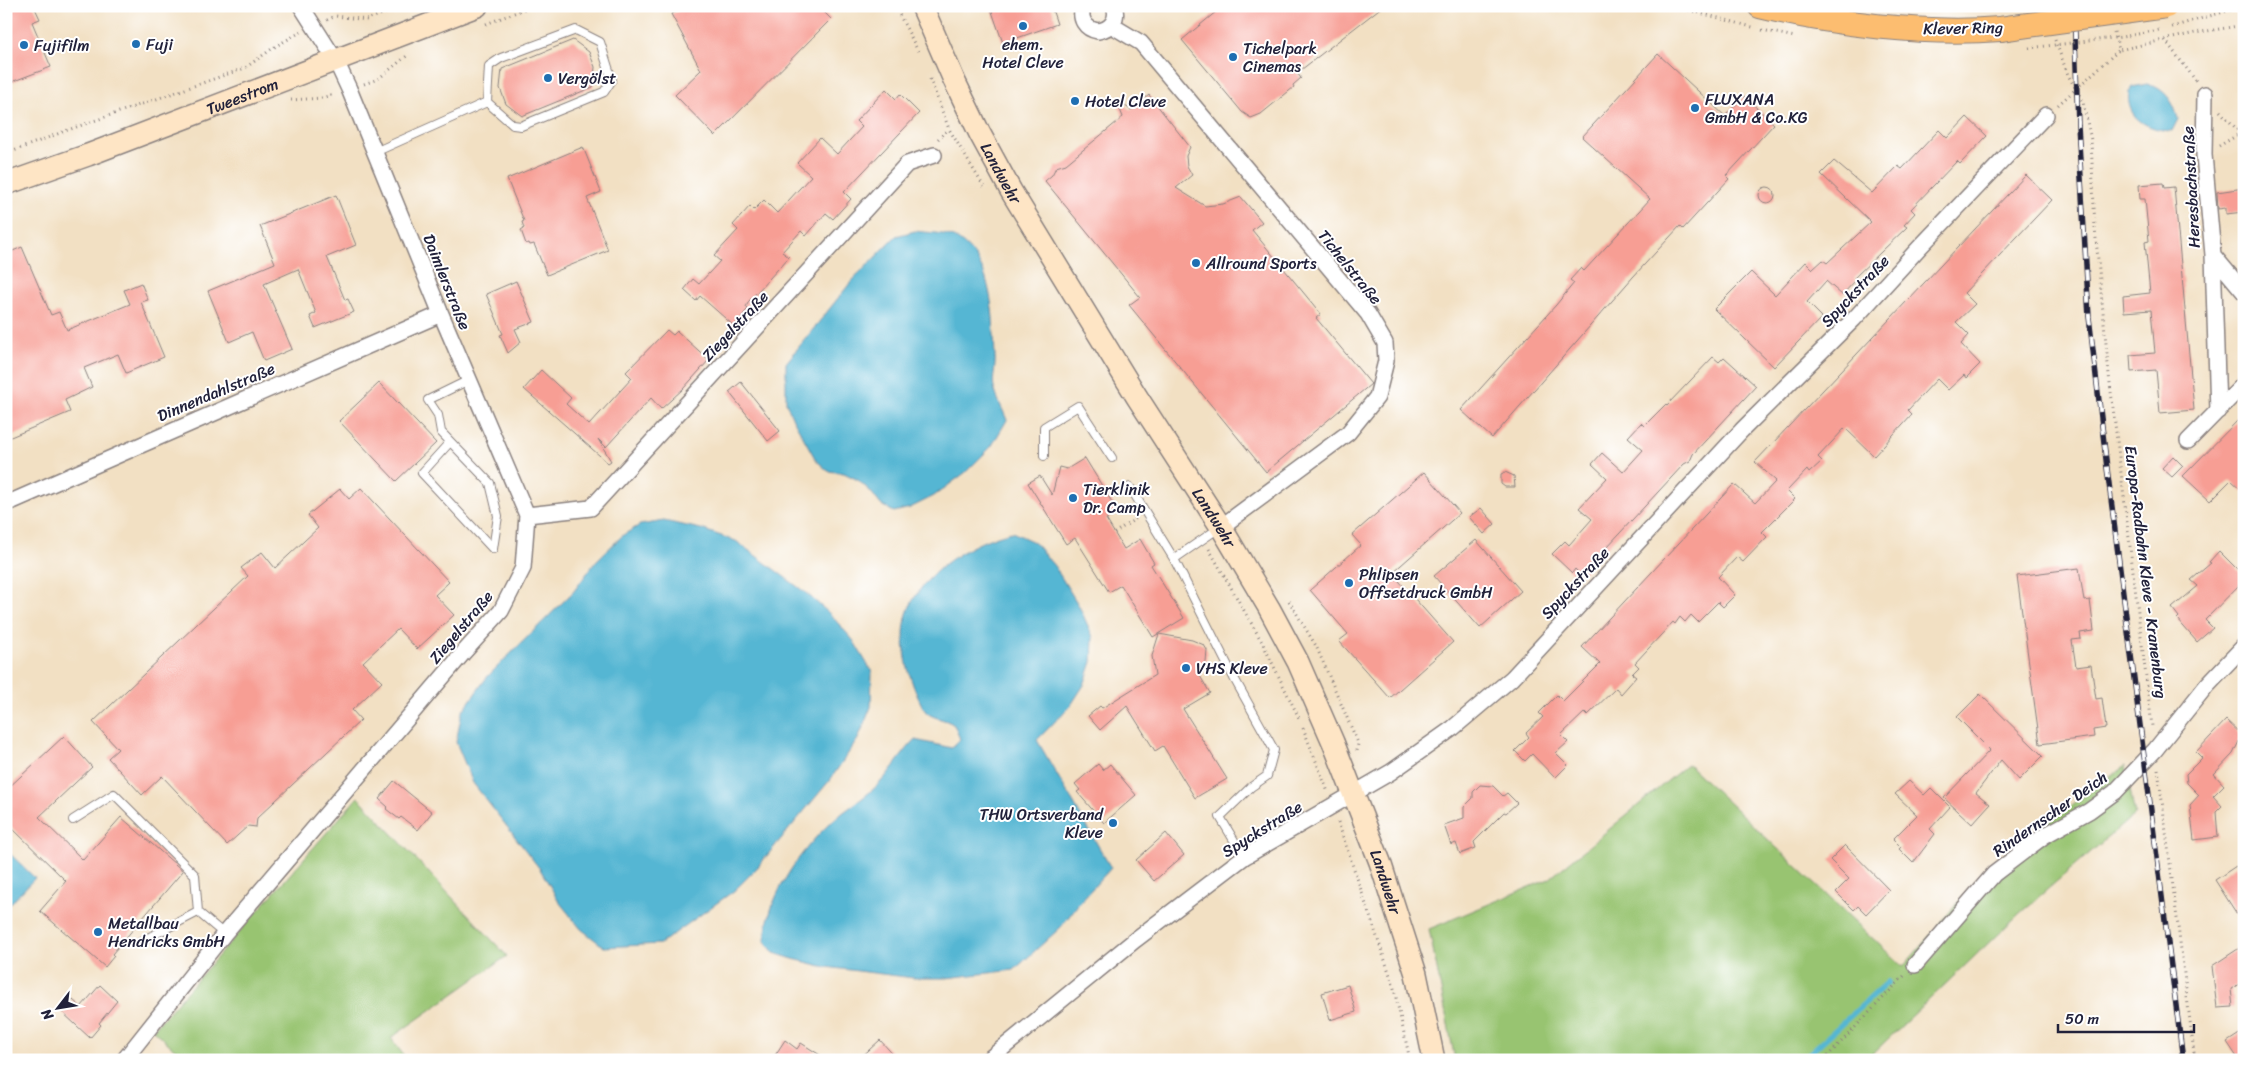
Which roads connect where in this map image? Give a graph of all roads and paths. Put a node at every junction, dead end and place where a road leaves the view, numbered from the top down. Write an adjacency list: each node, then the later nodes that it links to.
1 (301, 6): 14 (street, Daimlerstraße)
2 (402, 6): 14 (path)
3 (477, 6): 23 (main road, Tweestrom)
4 (532, 6): 17 (path)
5 (895, 6): 22 (path)
6 (922, 6): 50 (main road, Landwehr)
7 (1083, 6): 15 (street)
8 (1114, 6): 15 (street)
9 (1760, 6): 12 (main road, Klever Ring, bridge)
10 (2114, 6): 13 (lane)
11 (2134, 6): 13 (street)
12 (2166, 6)
13 (2112, 24): 20 (path)
14 (313, 25): 23 (street, Daimlerstraße); 32 (path)
15 (1111, 25): 50 (street, Tichelstraße)
16 (2244, 25): 19 (path)
17 (478, 28)
18 (2053, 33): 26 (path, Europa-Radbahn Kleve - Kranenburg)
19 (2165, 40): 20 (path); 27 (path)
20 (2119, 50): 26 (path)
21 (414, 52): 25 (path)
22 (921, 58)
23 (336, 61): 25 (street, Daimlerstraße); 34 (main road, Tweestrom)
24 (929, 76): 35 (path)
25 (349, 88): 31 (street, Daimlerstraße)
26 (2077, 88): 29 (path); 55 (path, Europa-Radbahn Kleve - Kranenburg)
27 (2205, 94): 30 (path); 36 (street, Heresbachstraße)
28 (487, 102): 28 (lane); 31 (lane)
29 (2046, 115): 56 (street, Spyckstraße)
30 (2244, 136)
31 (375, 152): 38 (street, Daimlerstraße)
32 (6, 154)
33 (934, 155): 49 (street, Ziegelstraße)
34 (6, 184)
35 (985, 188)
36 (2213, 255): 37 (street, Heresbachstraße); 41 (street, Heresbachstraße)
37 (2244, 292)
38 (441, 314): 39 (street, Daimlerstraße); 47 (street, Dinnendahlstraße)
39 (469, 380): 43 (lane); 49 (street, Daimlerstraße)
40 (2244, 384): 41 (street)
41 (2218, 412): 42 (street)
42 (2188, 441)
43 (450, 442): 43 (lane)
44 (1044, 456): 45 (lane)
45 (1112, 458)
46 (1130, 487): 48 (lane)
47 (6, 504)
48 (1146, 512): 51 (path); 53 (lane)
49 (527, 515): 61 (street, Ziegelstraße)
50 (1221, 527): 52 (lane); 56 (main road, Landwehr)
51 (1114, 533)
52 (1203, 539): 53 (lane); 57 (path)
53 (1174, 559): 59 (lane)
54 (2244, 646): 55 (street, Rindernscher Deich)
55 (2155, 750): 63 (street, Rindernscher Deich); 69 (path, Europa-Radbahn Kleve - Kranenburg)
56 (1352, 794): 57 (street, Spyckstraße); 67 (main road, Landwehr)
57 (1333, 805): 59 (street, Spyckstraße); 66 (path)
58 (73, 820): 60 (lane)
59 (1244, 857): 65 (street, Spyckstraße)
60 (198, 912): 61 (lane); 62 (lane)
61 (224, 934): 64 (street, Ziegelstraße)
62 (142, 941)
63 (1915, 965): 68 (path)
64 (124, 1060)
65 (988, 1060)
66 (1410, 1060)
67 (1434, 1060)
68 (1824, 1060)
69 (2195, 1060)

